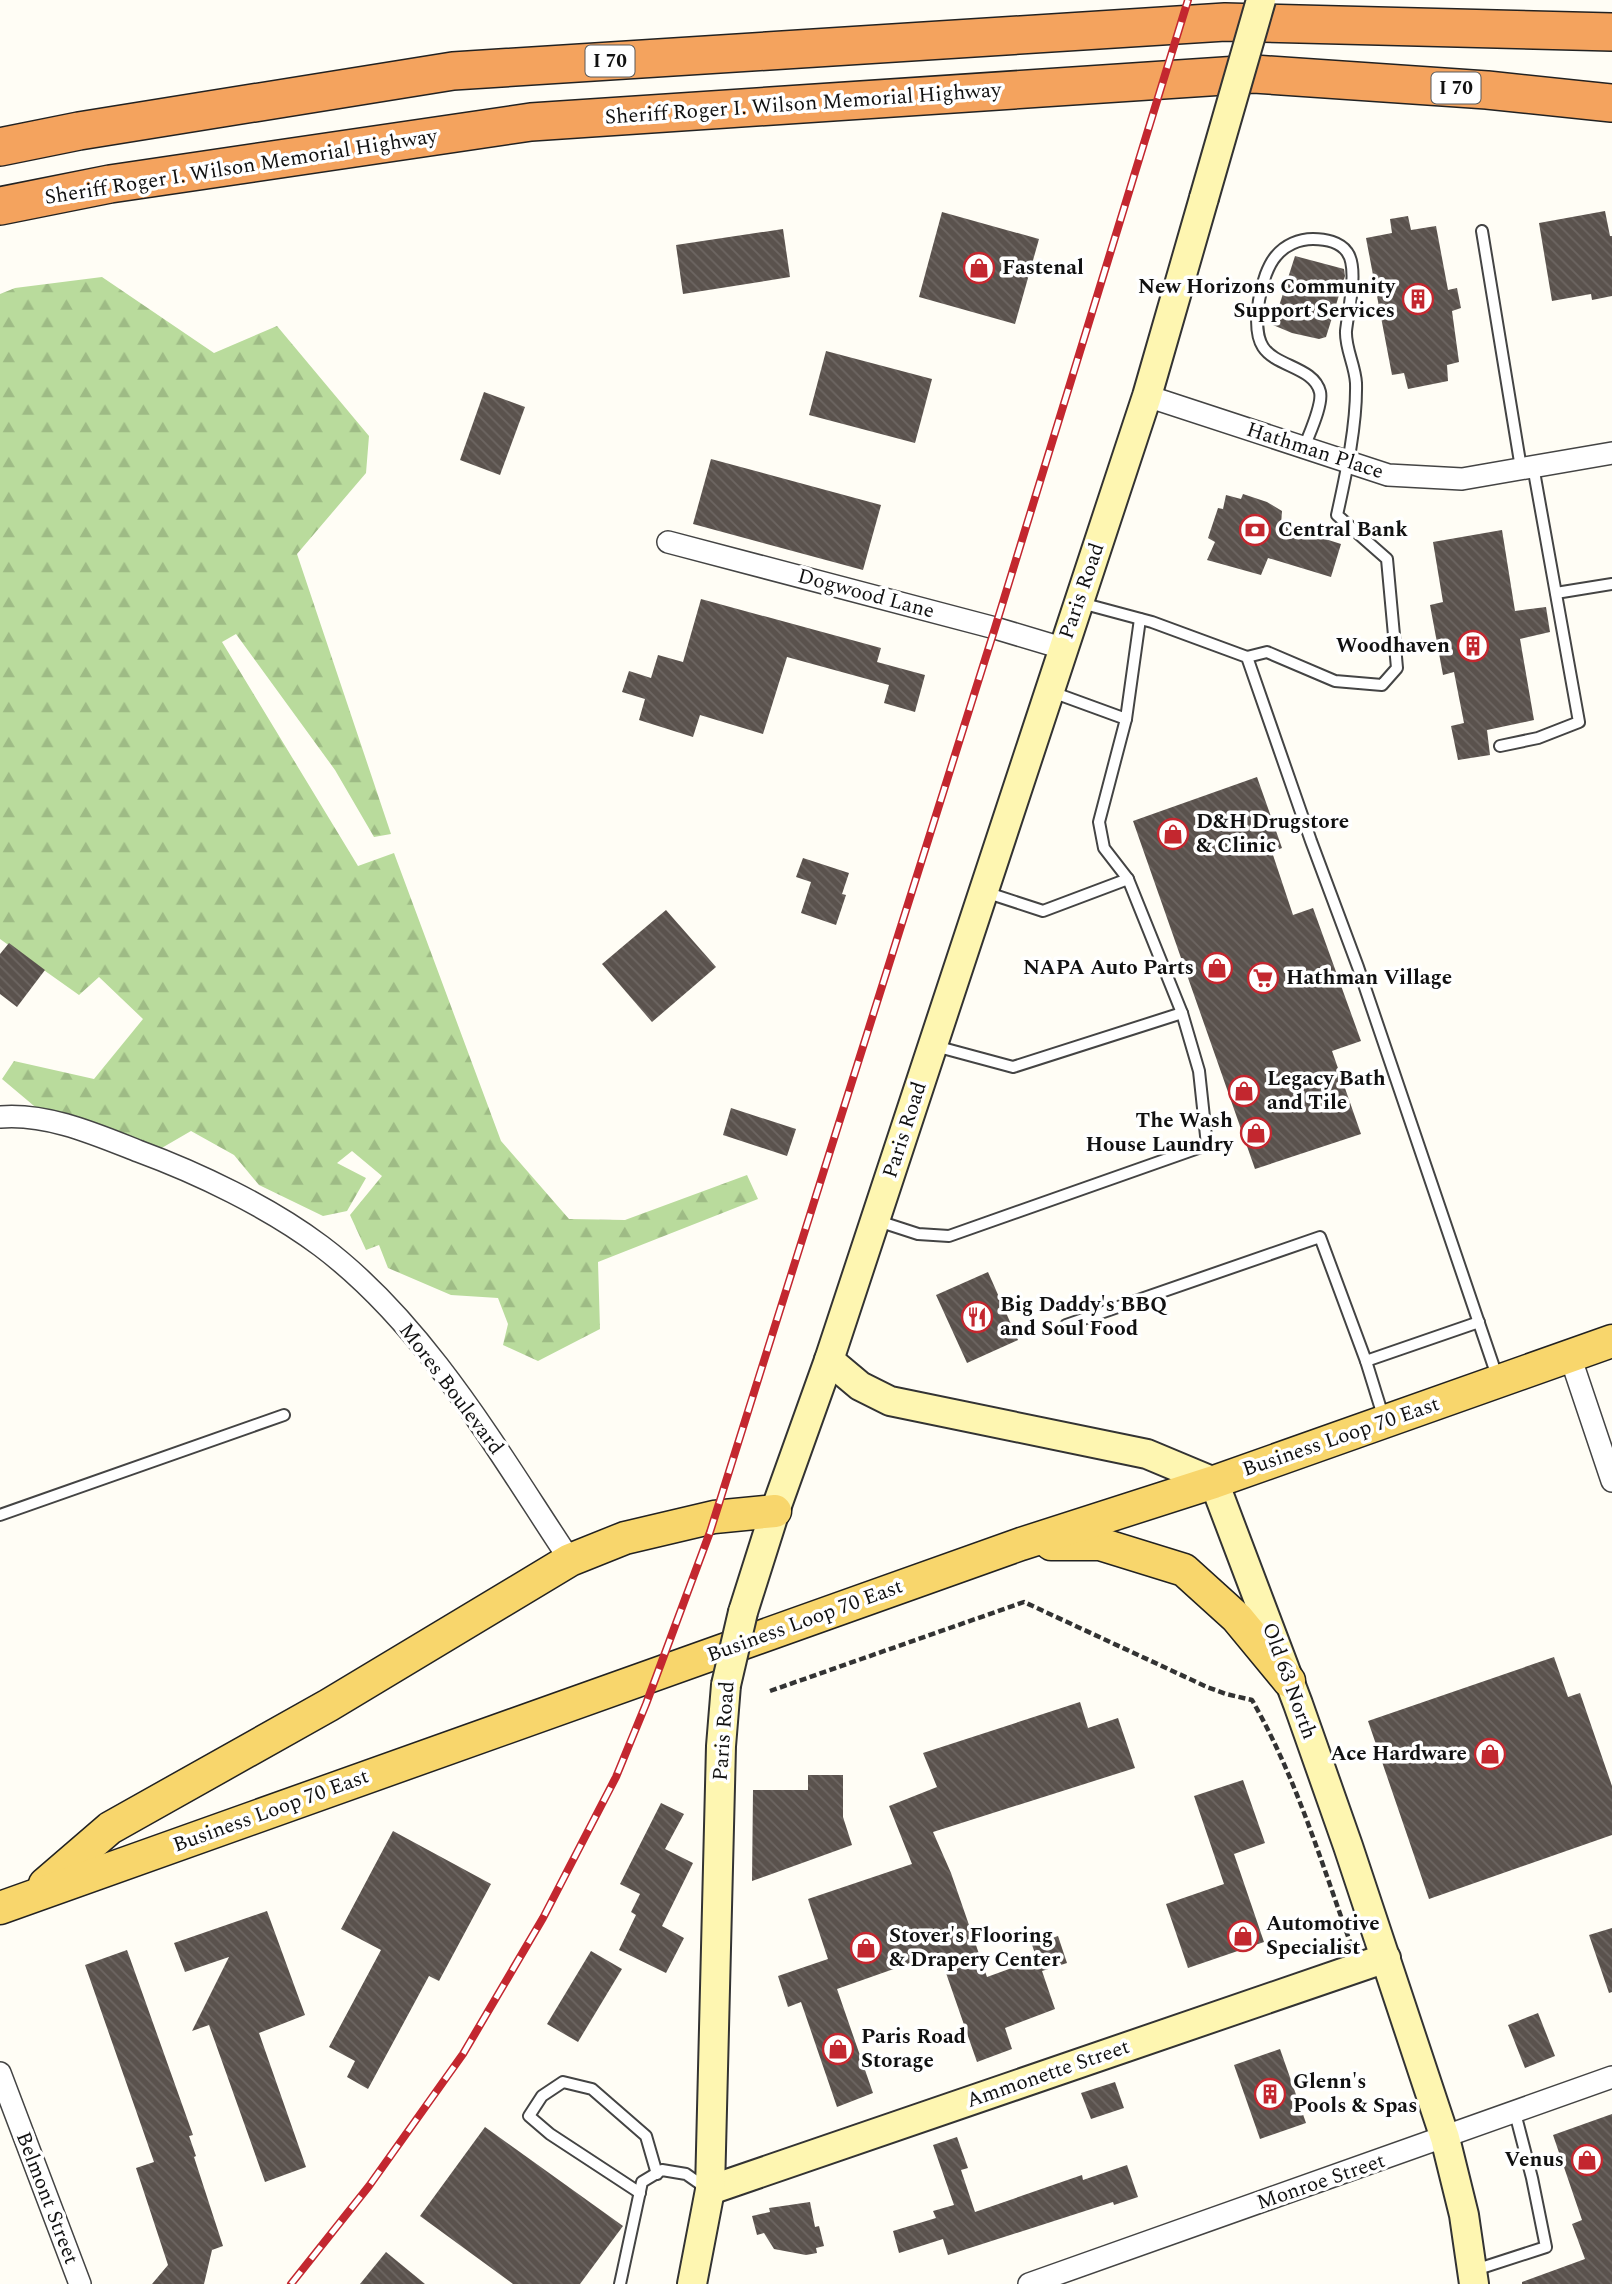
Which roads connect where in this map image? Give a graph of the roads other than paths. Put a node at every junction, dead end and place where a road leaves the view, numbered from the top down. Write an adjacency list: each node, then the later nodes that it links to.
1 (1261, 0): 7 (main road, Paris Road, bridge)
2 (1612, 35): 4 (highway, I 70)
3 (1612, 103): 5 (highway, Sheriff Roger I. Wilson Memorial Highway / I 70)
4 (0, 147)
5 (0, 206)
6 (1482, 232): 11 (lane)
7 (1147, 396): 8 (street, Hathman Place); 15 (main road, Paris Road)
8 (1304, 448): 10 (street, Hathman Place); 10 (lane)
9 (1612, 453): 11 (street, Hathman Place)
10 (1348, 462): 11 (street, Hathman Place); 18 (lane)
11 (1527, 467): 14 (lane)
12 (668, 542): 17 (street, Dogwood Lane)
13 (1612, 583): 14 (lane)
14 (1556, 593): 21 (lane)
15 (1078, 603): 16 (lane); 17 (main road, Paris Road)
16 (1140, 619): 18 (lane); 20 (lane)
17 (1062, 648): 19 (main road, Paris Road)
18 (1247, 657): 28 (lane)
19 (1048, 690): 20 (lane); 23 (main road, Paris Road)
20 (1126, 719): 22 (lane)
21 (1500, 746)
22 (1128, 879): 23 (lane); 24 (lane)
23 (983, 891): 25 (main road, Paris Road)
24 (1182, 1013): 25 (lane); 27 (lane)
25 (933, 1045): 27 (main road, Paris Road)
26 (0, 1117): 42 (street, Mores Boulevard)
27 (875, 1220): 32 (main road, Paris Road)
28 (1479, 1322): 33 (lane); 34 (lane)
29 (1066, 1325): 33 (lane)
30 (1612, 1341): 31 (main road, Business Loop 70 East)
31 (1570, 1356): 34 (main road, Business Loop 70 East); 38 (street)
32 (829, 1360): 37 (main road); 39 (main road, Paris Road)
33 (1366, 1361): 36 (lane)
34 (1499, 1381): 36 (main road, Business Loop 70 East)
35 (284, 1415): 40 (lane)
36 (1385, 1421): 37 (main road, Business Loop 70 East)
37 (1214, 1482): 41 (main road, Business Loop 70 East); 43 (main road, Old 63 North)
38 (1612, 1482)
39 (775, 1511): 42 (main road); 52 (main road, Paris Road, bridge)
40 (0, 1515)
41 (1021, 1544): 43 (main road); 44 (main road, Business Loop 70 East)
42 (569, 1560): 44 (main road)
43 (1289, 1681): 46 (main road, Old 63 North)
44 (31, 1896): 45 (main road, Business Loop 70 East)
45 (0, 1908)
46 (1386, 1958): 50 (main road, Old 63 North); 52 (main road, Ammonette Street)
47 (0, 2073): 55 (street, Belmont Street)
48 (1612, 2077): 49 (street, Monroe Street)
49 (1514, 2113): 50 (street, Monroe Street); 54 (lane)
50 (1445, 2138): 54 (main road, Old 63 North); 58 (street, Monroe Street)
51 (657, 2174): 52 (lane); 53 (lane); 53 (lane)
52 (710, 2190): 57 (main road, Paris Road)
53 (640, 2193): 56 (lane)
54 (1473, 2277)
55 (80, 2284)
56 (620, 2284)
57 (692, 2284)
58 (1029, 2284)

